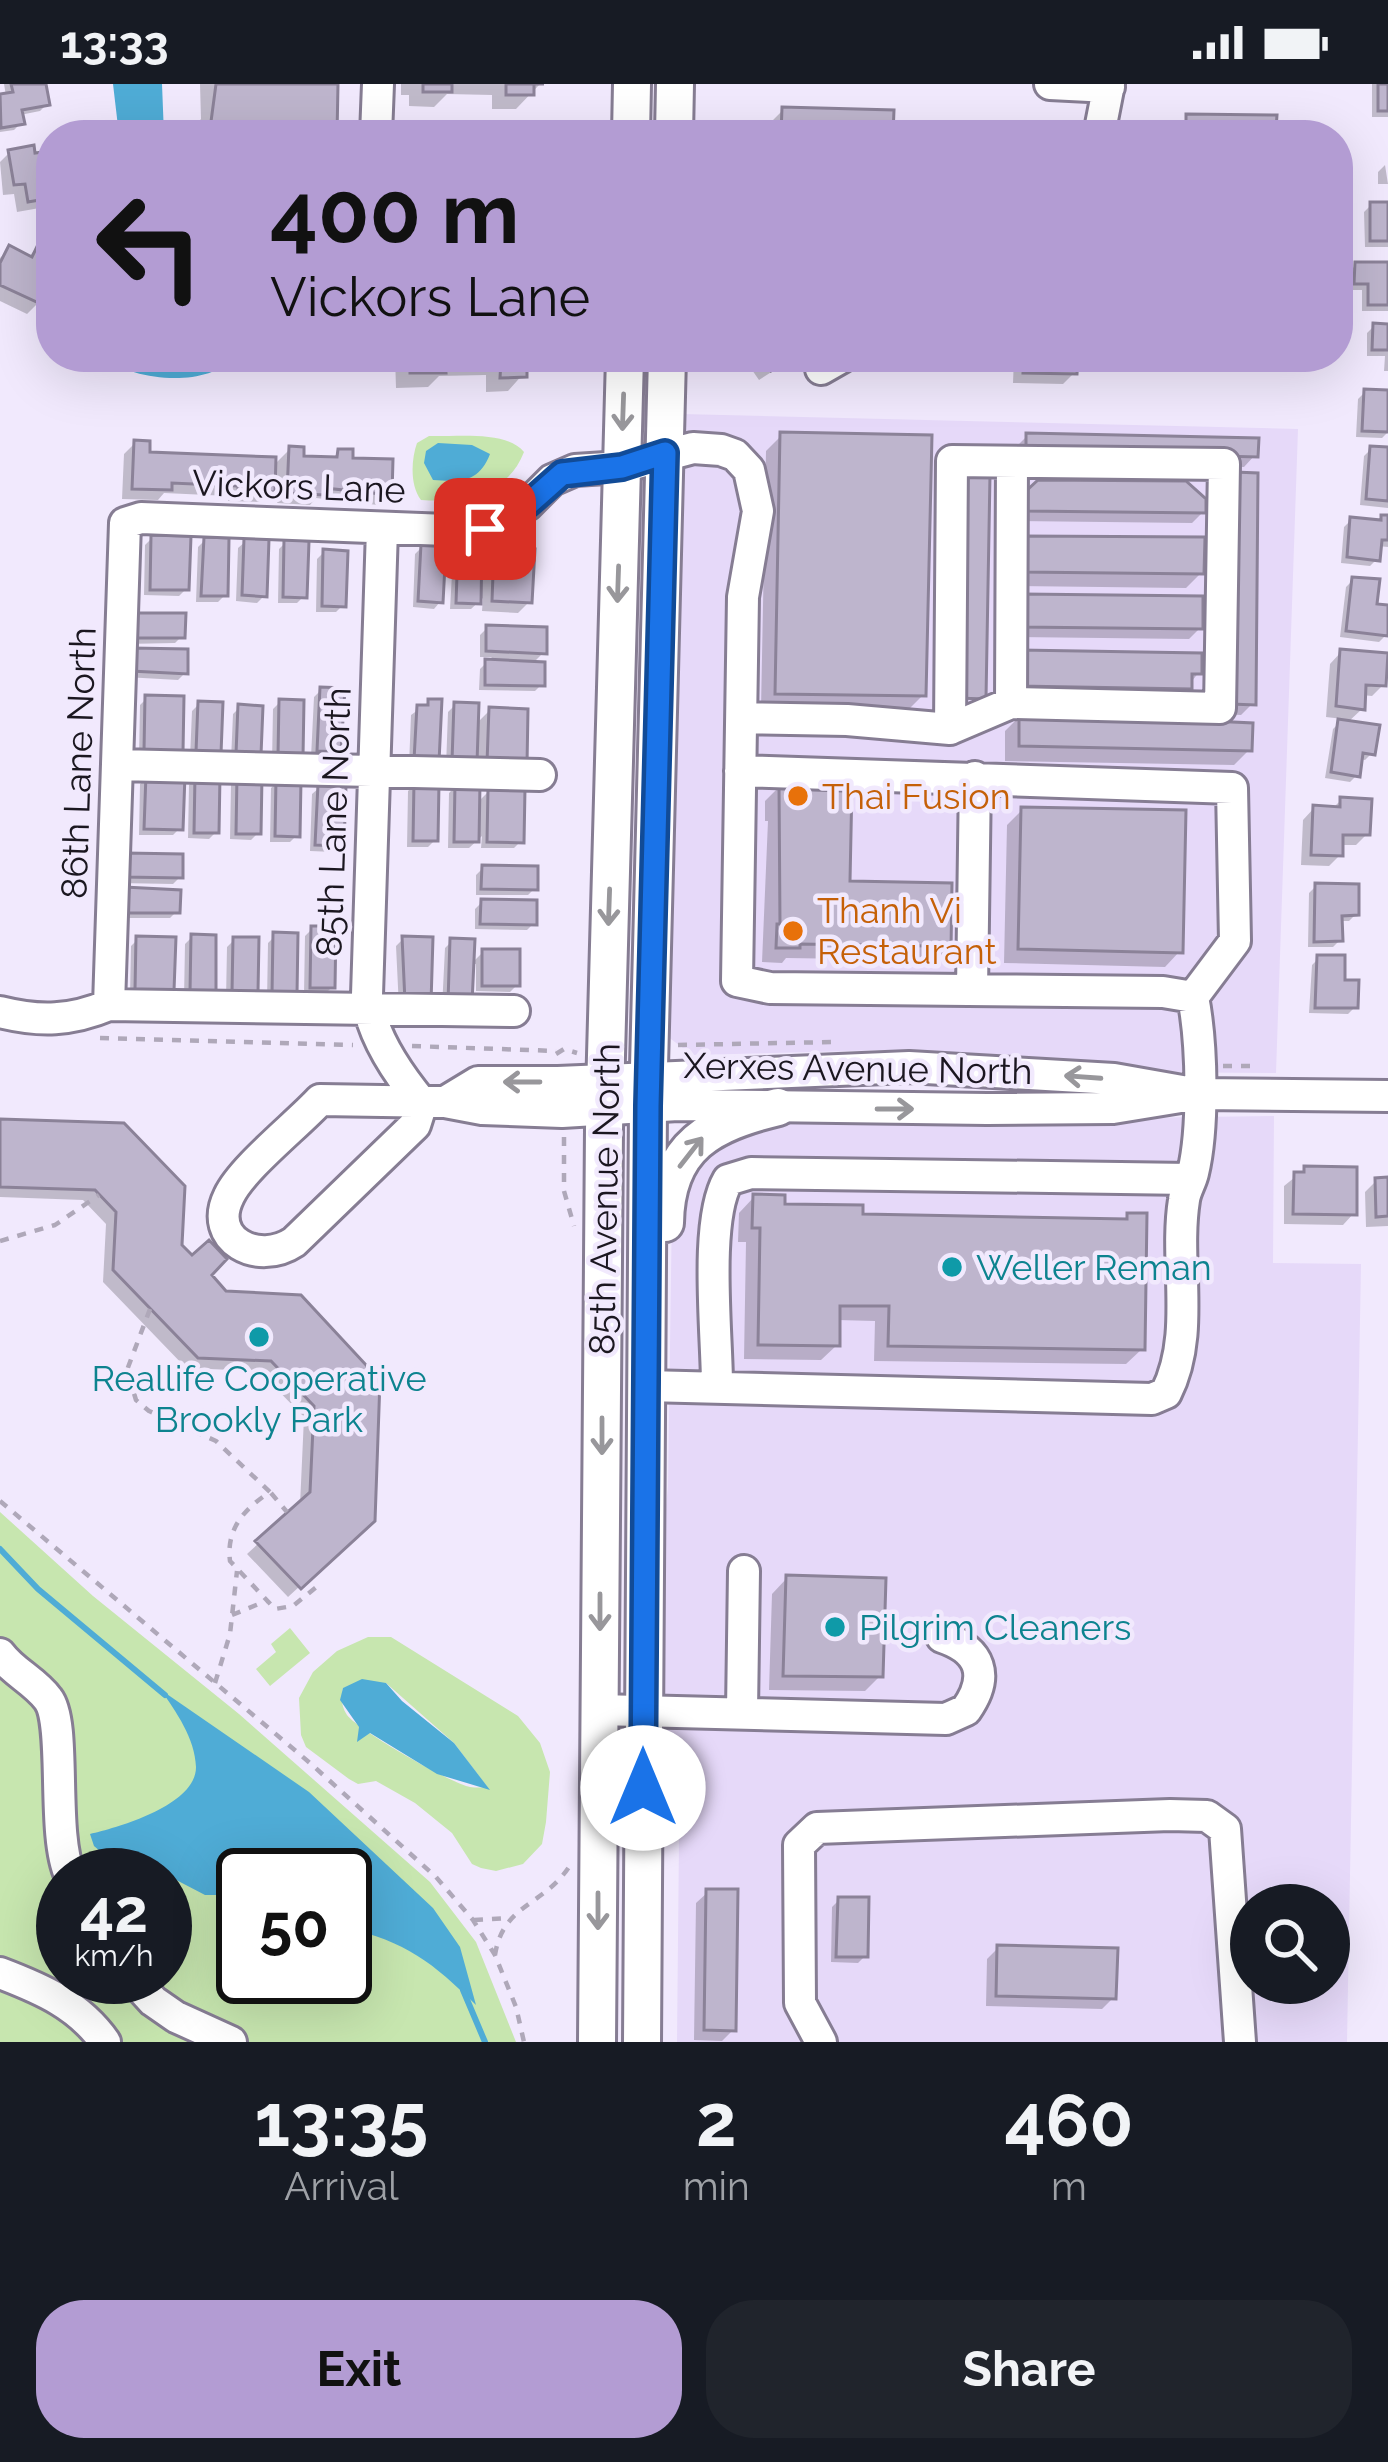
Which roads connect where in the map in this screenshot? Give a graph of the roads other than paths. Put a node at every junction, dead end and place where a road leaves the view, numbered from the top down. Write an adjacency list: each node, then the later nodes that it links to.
1 (378, 84): 6 (street)
2 (632, 84): 7 (main road)
3 (675, 84): 8 (main road)
4 (1050, 84): 5 (street)
5 (1109, 85): 9 (street)
6 (377, 120)
7 (631, 120)
8 (674, 120)
9 (1102, 120)
10 (625, 372): 14 (main road, 85th Avenue North, one-way to 14)
11 (667, 372): 12 (main road, 85th Avenue North)
12 (665, 453): 14 (street, Vickors Lane); 18 (street, Vickors Lane); 31 (main road, 85th Avenue North)
13 (1012, 462): 17 (street); 17 (street); 19 (street)
14 (622, 467): 16 (street, Vickors Lane); 32 (main road, 85th Avenue North, one-way to 32)
15 (125, 523): 16 (street, Vickors Lane); 20 (street, 86th Lane North)
16 (382, 529): 21 (street, 85th Lane North)
17 (1011, 703): 19 (street)
18 (742, 718): 19 (street); 22 (street)
19 (950, 729)
20 (117, 765): 21 (street); 27 (street, 86th Lane North)
21 (375, 769): 23 (street); 28 (street, 85th Lane North)
22 (740, 771): 24 (street); 25 (street)
23 (540, 775)
24 (975, 777): 25 (street); 26 (street)
25 (972, 990): 26 (street)
26 (1192, 997): 33 (street)
27 (110, 1005): 28 (street); 30 (street)
28 (368, 1007): 29 (street); 35 (street, 85th Lane North)
29 (514, 1011)
30 (0, 1012)
31 (648, 1090): 32 (street, Xerxes Avenue North); 33 (street, Xerxes Avenue North, one-way to 31); 36 (street, Xerxes Avenue North); 39 (main road, 85th Avenue North)
32 (604, 1093): 35 (street, Xerxes Avenue North); 43 (main road, 85th Avenue North, one-way to 43)
33 (1198, 1094): 34 (street, Xerxes Avenue North); 36 (street, Xerxes Avenue North, one-way to 33); 37 (street)
34 (1388, 1096)
35 (434, 1102): 35 (street, Xerxes Avenue North)
36 (778, 1107): 39 (main road, one-way to 36)
37 (1190, 1179): 38 (street); 38 (street)
38 (717, 1384): 39 (street)
39 (646, 1386): 44 (main road, 85th Avenue North)
40 (744, 1571): 45 (street)
41 (942, 1637): 45 (street)
42 (0, 1654): 46 (street)
43 (599, 1709): 44 (street); 51 (main road, 85th Avenue North, one-way to 51)
44 (644, 1709): 45 (street); 52 (main road, 85th Avenue North)
45 (742, 1712)
46 (66, 1848)
47 (0, 1973): 49 (street)
48 (159, 2004): 50 (street)
49 (105, 2042)
50 (231, 2042)
51 (597, 2042)
52 (641, 2042)
53 (821, 2042): 54 (street)
54 (1240, 2042)

